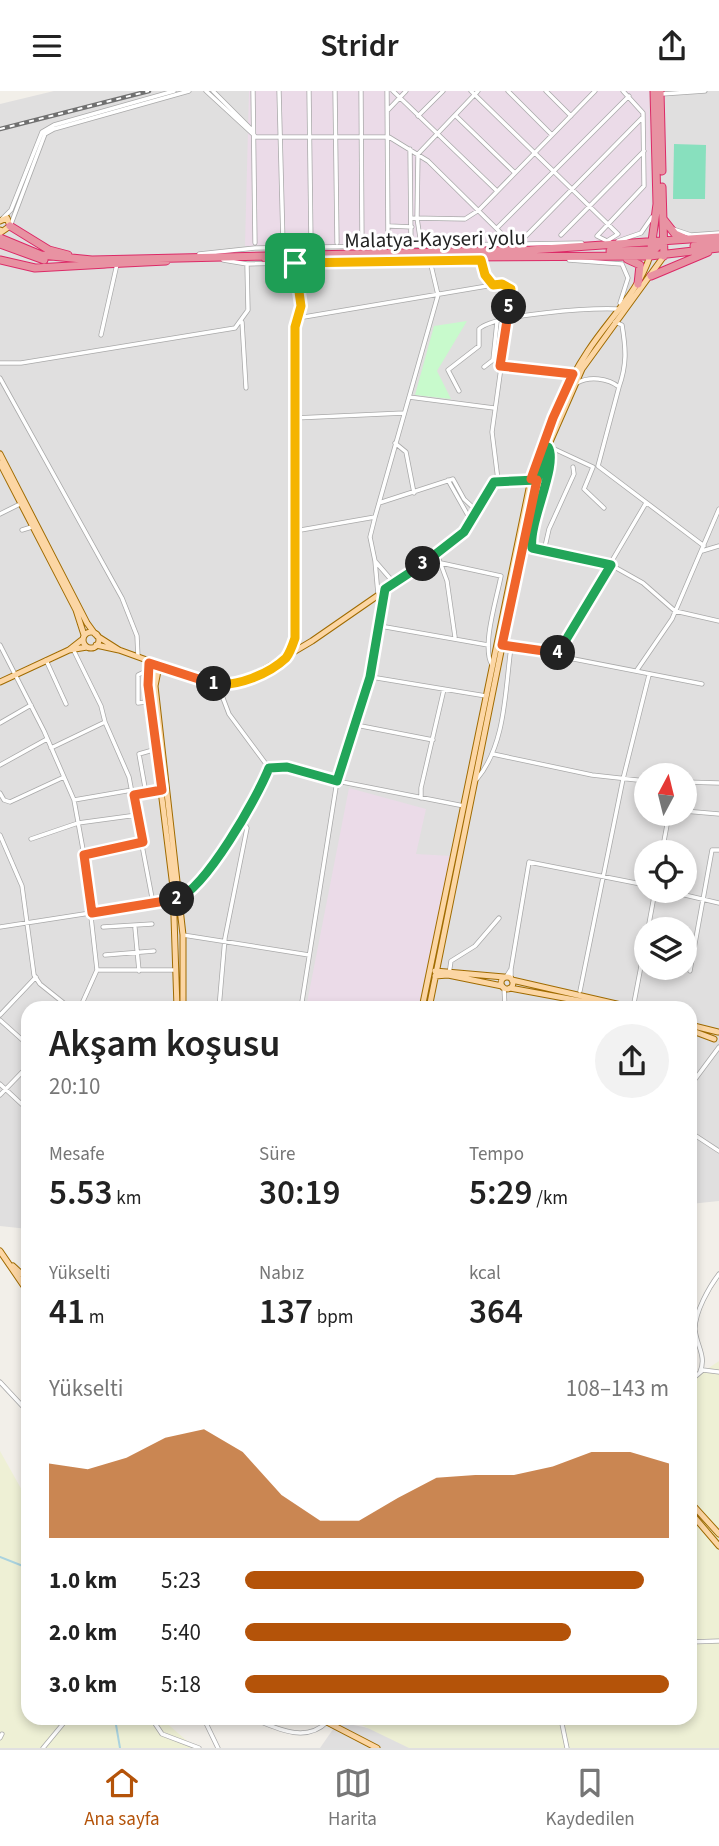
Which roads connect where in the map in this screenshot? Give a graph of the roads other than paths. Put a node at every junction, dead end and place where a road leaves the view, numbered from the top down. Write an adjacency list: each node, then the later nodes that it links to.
1 (174, 91): 57 (street)
2 (189, 91): 59 (street)
3 (206, 91): 36 (street)
4 (213, 91): 31 (street)
5 (253, 91): 31 (street)
6 (279, 91): 37 (street)
7 (309, 91): 34 (street)
8 (335, 91): 35 (street)
9 (361, 91): 38 (street)
10 (387, 91): 26 (street)
11 (393, 91): 24 (street)
12 (406, 91): 24 (street)
13 (443, 91): 28 (street)
14 (508, 91): 33 (street)
15 (545, 91): 29 (street)
16 (583, 91): 25 (street)
17 (595, 91): 25 (street)
18 (623, 91): 23 (street)
19 (698, 91): 20 (street); 22 (street)
20 (705, 91)
21 (475, 92): 27 (street); 42 (street)
22 (658, 92): 52 (highway); 55 (highway)
23 (629, 96): 30 (street); 46 (street)
24 (400, 97): 26 (street); 28 (street)
25 (589, 97): 29 (street)
26 (388, 110): 39 (street)
27 (455, 115): 32 (street); 45 (street)
28 (418, 116): 32 (street)
29 (571, 116): 33 (street)
30 (643, 118): 41 (street); 48 (street)
31 (254, 132): 36 (street)
32 (437, 134): 43 (street); 50 (street)
33 (552, 135): 42 (street)
34 (310, 136): 35 (street); 37 (street); 78 (street)
35 (336, 136): 38 (street); 79 (street)
36 (256, 137): 37 (street); 76 (street)
37 (280, 137): 77 (street)
38 (361, 137): 39 (street); 80 (street)
39 (388, 137): 40 (street); 60 (street)
40 (410, 149): 43 (street); 44 (street)
41 (644, 151): 53 (street); 58 (street)
42 (534, 153): 45 (street); 46 (street)
43 (418, 154): 44 (street); 49 (street); 54 (street)
44 (410, 163): 47 (street)
45 (515, 173): 50 (street)
46 (553, 173): 48 (street); 63 (street)
47 (411, 186): 49 (street); 51 (street)
48 (571, 189): 53 (street); 68 (street)
49 (417, 191): 51 (street); 56 (street)
50 (498, 191): 54 (street)
51 (411, 195): 56 (street)
52 (657, 204): 71 (street); 72 (highway)
53 (589, 207): 58 (street); 65 (street)
54 (479, 211): 56 (street); 63 (street)
55 (663, 217): 61 (highway); 73 (highway)
56 (415, 218): 62 (street); 84 (street)
57 (0, 221): 59 (main road)
58 (607, 225): 70 (street); 70 (street)
59 (10, 226): 64 (main road); 92 (highway)
60 (389, 226): 62 (street); 75 (street)
61 (667, 226): 66 (street); 69 (highway)
62 (412, 227): 83 (street)
63 (497, 228): 67 (street)
64 (0, 230)
65 (561, 235)
66 (719, 235): 69 (highway)
67 (507, 239)
68 (523, 239)
69 (690, 240): 73 (highway)
70 (607, 241): 71 (street); 84 (street)
71 (619, 241): 81 (highway)
72 (649, 241): 73 (highway); 81 (highway); 85 (highway)
73 (664, 241): 85 (highway); 86 (highway)
74 (2, 242): 92 (highway); 96 (highway, Malatya-Kayseri yolu)
75 (388, 242)
76 (255, 243)
77 (283, 243)
78 (311, 243)
79 (337, 243)
80 (362, 243)
81 (634, 243): 84 (highway)
82 (717, 247): 86 (highway, Malatya-Kayseri yolu); 98 (highway)
83 (411, 248): 84 (highway); 92 (highway)
84 (421, 248)
85 (649, 252): 86 (highway, Malatya-Kayseri yolu); 88 (highway); 89 (highway, Malatya-Kayseri yolu); 99 (main road)
86 (667, 253): 98 (main road)
87 (507, 255): 88 (highway, Malatya-Kayseri yolu); 90 (highway, Malatya-Kayseri yolu); 93 (street)
88 (555, 255): 89 (highway, Malatya-Kayseri yolu)
89 (612, 255): 99 (highway)
90 (217, 259): 96 (highway, Malatya-Kayseri yolu); 97 (street)
91 (0, 260): 96 (highway)
92 (92, 260)
93 (481, 260): 94 (street); 100 (street); 102 (street)
94 (430, 261): 95 (street); 101 (street)
95 (295, 263): 97 (street); 103 (street)
96 (117, 264): 108 (street)
97 (247, 264): 106 (street)
98 (651, 276): 105 (main road)
99 (638, 283): 102 (main road)
100 (493, 285): 101 (street); 104 (street)
101 (438, 295): 103 (street); 118 (street)
102 (618, 306): 104 (street); 112 (main road)
103 (298, 318): 121 (street)
104 (507, 318): 107 (street); 110 (street)
105 (615, 321): 114 (main road); 115 (street)
106 (242, 322): 109 (street); 116 (street)
107 (497, 322): 111 (street); 117 (street)
108 (101, 335)
109 (0, 363)
110 (500, 366): 112 (street); 119 (street)
111 (484, 367)
112 (573, 374): 128 (main road)
113 (0, 379): 170 (street)
114 (573, 386): 115 (street); 123 (main road)
115 (619, 387): 132 (street)
116 (246, 388)
117 (459, 391)
118 (409, 397): 119 (street); 120 (street)
119 (494, 408): 127 (street)
120 (404, 413): 121 (street); 122 (street)
121 (295, 418): 141 (street)
122 (395, 443): 129 (street); 131 (street)
123 (548, 447): 128 (main road); 133 (street); 144 (street)
124 (0, 458): 130 (main road)
125 (573, 467): 144 (street)
126 (448, 480): 129 (street); 135 (street); 138 (street)
127 (498, 480): 128 (main road); 135 (main road)
128 (534, 480): 153 (main road); 163 (main road)
129 (414, 493): 131 (street)
130 (23, 502): 136 (street); 139 (main road)
131 (379, 503): 137 (street)
132 (646, 503): 143 (street); 148 (street)
133 (604, 507)
134 (719, 509): 143 (street)
135 (477, 511): 138 (main road)
136 (0, 514)
137 (375, 517): 141 (street); 146 (street)
138 (471, 521): 145 (main road)
139 (35, 526): 140 (street); 157 (main road); 158 (main road)
140 (22, 530)
141 (295, 531): 169 (street)
142 (719, 547): 143 (street)
143 (703, 548): 154 (street)
144 (544, 551): 148 (street)
145 (438, 554): 147 (street); 149 (main road)
146 (375, 561): 149 (street); 151 (street)
147 (441, 563): 152 (street); 159 (street)
148 (611, 565): 154 (street); 168 (street)
149 (394, 583): 150 (main road)
150 (385, 589): 151 (main road); 156 (street)
151 (378, 594): 169 (main road)
152 (495, 607): 153 (street); 162 (street)
153 (503, 609): 173 (main road)
154 (675, 611): 155 (street); 176 (street)
155 (719, 621)
156 (380, 626): 159 (street); 179 (street)
157 (96, 635): 158 (main road); 161 (main road); 167 (main road)
158 (84, 637): 164 (main road); 166 (main road)
159 (456, 639): 162 (street)
160 (0, 645): 177 (street)
161 (96, 645): 164 (main road); 167 (main road)
162 (489, 645): 173 (street)
163 (502, 645): 165 (street); 197 (main road)
164 (88, 647): 166 (main road)
165 (511, 647): 168 (street); 193 (street)
166 (71, 649): 171 (main road); 188 (street)
167 (118, 650): 170 (main road)
168 (557, 654): 176 (street)
169 (286, 657): 182 (main road)
170 (138, 659): 172 (main road)
171 (46, 660): 177 (main road); 185 (street)
172 (149, 663): 174 (main road); 175 (main road)
173 (492, 664): 184 (main road)
174 (159, 666): 182 (main road); 223 (main road)
175 (148, 670): 203 (main road); 206 (street)
176 (638, 670): 178 (street)
177 (16, 674): 180 (main road); 186 (street)
178 (649, 675): 181 (street); 198 (street)
179 (370, 677): 183 (street); 189 (street)
180 (0, 682)
181 (702, 684)
182 (218, 685): 195 (street)
183 (444, 689): 184 (street); 191 (street)
184 (486, 696): 209 (main road)
185 (66, 704)
186 (31, 705): 187 (street); 190 (street)
187 (0, 723)
188 (105, 723): 192 (street); 205 (street)
189 (355, 725): 191 (street); 200 (street)
190 (47, 739): 192 (street); 194 (street)
191 (433, 740): 207 (street)
192 (51, 748): 196 (street)
193 (493, 754): 197 (street); 198 (street)
194 (0, 765)
195 (269, 768): 200 (street); 214 (street)
196 (64, 777): 204 (street); 208 (street)
197 (477, 779): 245 (main road)
198 (623, 779): 199 (street); 220 (street)
199 (634, 780)
200 (337, 781): 207 (street); 240 (street)
201 (697, 782): 202 (street)
202 (719, 783)
203 (162, 790): 206 (street); 223 (main road)
204 (0, 793)
205 (133, 793): 206 (street); 208 (street); 212 (street)
206 (146, 793)
207 (421, 798): 209 (street)
208 (74, 800): 213 (street)
209 (464, 806): 245 (main road)
210 (697, 812): 211 (street)
211 (719, 814)
212 (137, 815): 213 (street); 217 (street)
213 (78, 823): 216 (street); 219 (street)
214 (241, 823): 223 (street); 236 (street)
215 (0, 835): 229 (street)
216 (30, 839)
217 (143, 842): 219 (street); 225 (street)
218 (719, 851): 224 (street)
219 (84, 855): 227 (street)
220 (603, 874): 221 (street); 247 (street); 250 (street)
221 (634, 882)
222 (697, 898): 224 (street)
223 (176, 899): 225 (street); 234 (main road); 241 (main road)
224 (705, 900): 226 (street); 235 (street)
225 (153, 903): 227 (street)
226 (719, 903)
227 (92, 913): 229 (street); 242 (street)
228 (499, 918): 244 (street)
229 (26, 923): 231 (street); 246 (street)
230 (152, 924): 233 (street)
231 (0, 927)
232 (103, 927): 233 (street)
233 (135, 927): 238 (street)
234 (183, 935): 236 (street); 254 (main road)
235 (697, 938)
236 (225, 941): 240 (street); 255 (street)
237 (154, 951): 238 (street)
238 (138, 954): 239 (street); 243 (street)
239 (105, 955)
240 (309, 955): 256 (street)
241 (178, 969): 243 (street); 253 (main road)
242 (97, 970): 243 (street); 252 (street)
243 (139, 971)
244 (449, 973): 245 (main road); 247 (main road); 249 (main road)
245 (433, 974): 257 (main road); 258 (main road)
246 (36, 977): 251 (street); 263 (street)
247 (509, 978): 249 (main road); 249 (main road); 261 (main road)
248 (639, 980): 262 (street)
249 (506, 987): 259 (street); 260 (main road)
250 (580, 991)
251 (62, 1001)
252 (83, 1001)
253 (177, 1001)
254 (183, 1001)
255 (220, 1001)
256 (302, 1001)
257 (424, 1001)
258 (430, 1001)
259 (504, 1001)
260 (579, 1001)
261 (605, 1001)
262 (635, 1001)
263 (0, 1017): 267 (street)
264 (697, 1027): 265 (main road)
265 (719, 1032): 268 (main road)
266 (697, 1033): 268 (main road)
267 (21, 1038)
268 (717, 1043): 270 (street)
269 (21, 1073): 272 (street)
270 (697, 1076)
271 (0, 1084): 272 (street)
272 (5, 1089): 273 (street); 274 (street)
273 (0, 1095)
274 (21, 1104)
275 (697, 1137): 276 (street)
276 (719, 1151)
277 (0, 1251): 278 (main road)
278 (6, 1259): 279 (main road); 281 (main road)
279 (21, 1273)
280 (719, 1274): 282 (street)
281 (21, 1282)
282 (697, 1322)
283 (697, 1335): 284 (street)
284 (701, 1372): 285 (street); 286 (street)
285 (719, 1373)
286 (697, 1375)
287 (0, 1382): 288 (street)
288 (21, 1404)
289 (697, 1510): 291 (main road)
290 (697, 1520): 292 (main road)
291 (719, 1534)
292 (719, 1546)
293 (697, 1641): 294 (street)
294 (719, 1641)
295 (62, 1725): 302 (street)
296 (156, 1725): 303 (street)
297 (207, 1725): 304 (street)
298 (273, 1725): 299 (street)
299 (320, 1725)
300 (333, 1725): 305 (main road)
301 (562, 1725): 306 (street)
302 (43, 1748)
303 (198, 1748)
304 (218, 1748)
305 (377, 1748)
306 (567, 1748)

